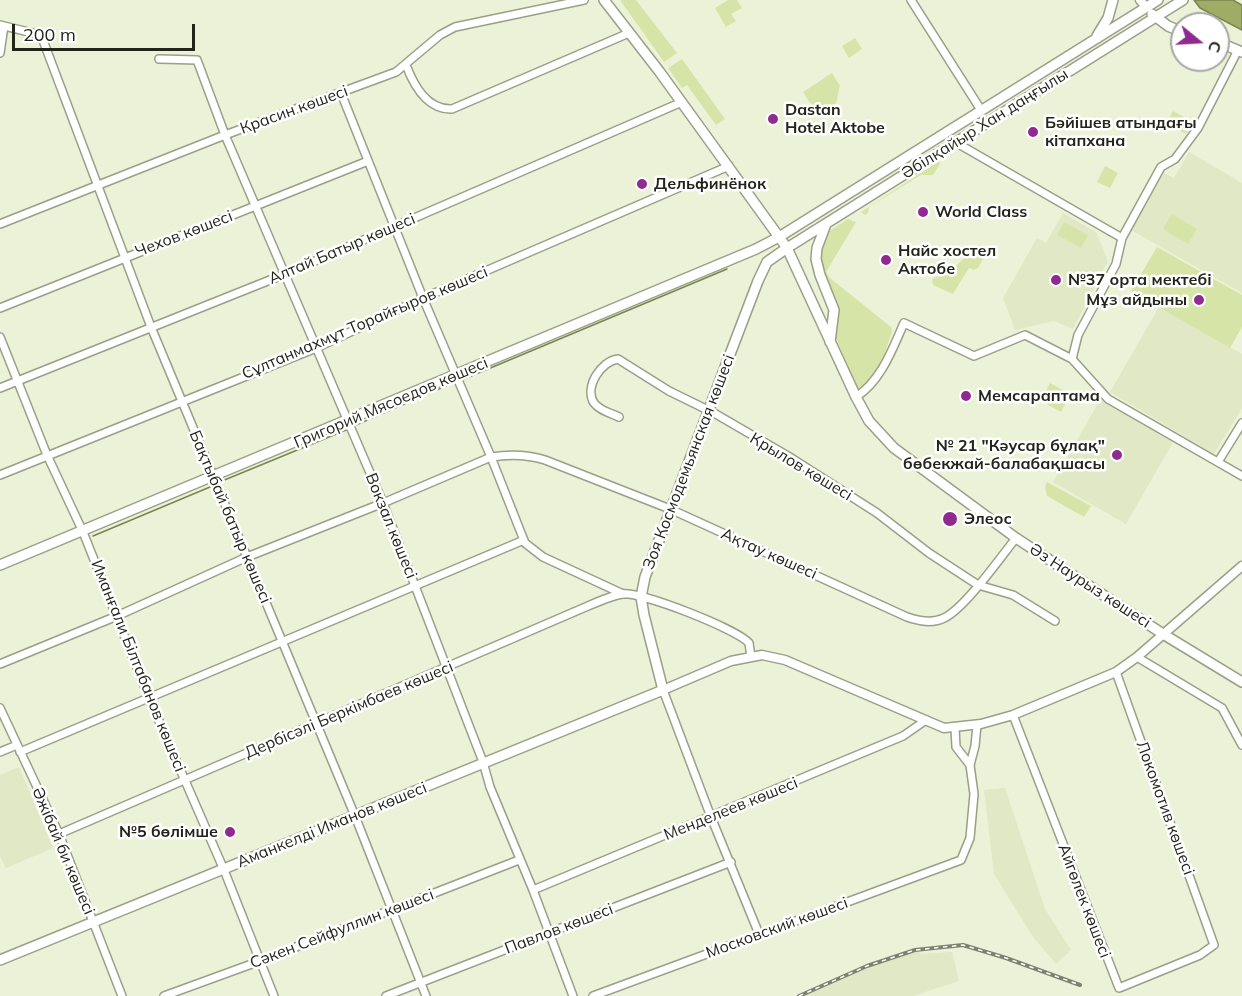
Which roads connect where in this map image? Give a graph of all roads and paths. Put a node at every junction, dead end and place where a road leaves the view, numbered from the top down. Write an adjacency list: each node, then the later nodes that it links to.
1 (584, 0): 18 (street, Красин көшесі)
2 (604, 0): 11 (main road, Әз Наурыз көшесі)
3 (911, 0): 23 (street)
4 (1113, 0): 12 (main road)
5 (1158, 0): 7 (main road, Әбілқайыр Хан даңғылы)
6 (1183, 0): 8 (main road, Әбілқайыр Хан даңғылы)
7 (1143, 4): 8 (main road); 12 (main road, Әбілқайыр Хан даңғылы)
8 (1155, 17): 9 (main road); 16 (main road, Әбілқайыр Хан даңғылы)
9 (1170, 25)
10 (2, 26): 15 (street); 28 (street, Бақтыбай батыр көшесі)
11 (629, 33): 18 (street); 22 (main road, Әз Наурыз көшесі)
12 (1096, 38): 13 (main road, Әбілқайыр Хан даңғылы)
13 (1083, 46): 16 (main road); 19 (main road, Әбілқайыр Хан даңғылы)
14 (1240, 51): 36 (street)
15 (0, 53)
16 (1090, 57): 20 (main road, Әбілқайыр Хан даңғылы)
17 (159, 59): 24 (street, Вокзал көшесі)
18 (406, 64): 21 (street, Красин көшесі)
19 (1030, 79): 20 (main road); 23 (main road, Әбілқайыр Хан даңғылы)
20 (1036, 91): 25 (main road, Әбілқайыр Хан даңғылы)
21 (340, 93): 24 (street, Красин көшесі); 26 (street)
22 (682, 102): 27 (main road, Әз Наурыз көшесі); 34 (street, Алтай Батыр көшесі)
23 (981, 110): 29 (main road, Әбілқайыр Хан даңғылы)
24 (225, 135): 28 (street, Красин көшесі); 30 (street, Вокзал көшесі)
25 (955, 142): 31 (main road, Әбілқайыр Хан даңғылы); 36 (street)
26 (368, 160): 30 (street, Чехов көшесі); 34 (street)
27 (729, 166): 35 (main road, Әз Наурыз көшесі); 40 (street, Сұлтанмахмұт Торайғыров көшесі)
28 (98, 186): 32 (street, Красин көшесі); 38 (street, Бақтыбай батыр көшесі)
29 (847, 194): 31 (main road); 35 (main road, Әбілқайыр Хан даңғылы)
30 (255, 206): 38 (street, Чехов көшесі); 39 (street, Вокзал көшесі)
31 (854, 207): 33 (main road, Әбілқайыр Хан даңғылы)
32 (0, 224)
33 (826, 224): 37 (main road, Әбілқайыр Хан даңғылы); 44 (main road)
34 (395, 226): 39 (street, Алтай Батыр көшесі); 40 (street)
35 (779, 237): 37 (main road, Әз Наурыз көшесі); 47 (main road, Григорий Мясоедов көшесі)
36 (1122, 238): 46 (street)
37 (787, 248): 44 (main road, Әз Наурыз көшесі); 52 (main road, Зоя Космодемьянская көшесі)
38 (125, 257): 41 (street, Чехов көшесі); 42 (street, Бақтыбай батыр көшесі)
39 (285, 274): 42 (street, Алтай Батыр көшесі); 45 (street, Вокзал көшесі)
40 (423, 298): 45 (street, Сұлтанмахмұт Торайғыров көшесі); 47 (street)
41 (0, 308)
42 (151, 327): 48 (street, Алтай Батыр көшесі); 51 (street, Бақтыбай батыр көшесі)
43 (0, 337): 48 (street, Иманғали Білтабанов көшесі)
44 (830, 342): 50 (main road, Әз Наурыз көшесі)
45 (316, 348): 51 (street, Сұлтанмахмұт Торайғыров көшесі); 54 (street, Вокзал көшесі)
46 (1072, 359): 50 (street); 58 (street)
47 (456, 376): 54 (main road, Григорий Мясоедов көшесі); 57 (street)
48 (18, 381): 49 (street, Алтай Батыр көшесі); 56 (street, Иманғали Білтабанов көшесі)
49 (0, 388)
50 (856, 397): 65 (main road, Әз Наурыз көшесі)
51 (182, 401): 56 (street, Сұлтанмахмұт Торайғыров көшесі); 60 (street, Бақтыбай батыр көшесі)
52 (708, 410): 53 (street, Крылов көшесі); 63 (main road, Зоя Космодемьянская көшесі); 70 (street, Крылов көшесі)
53 (619, 417)
54 (348, 421): 60 (main road, Григорий Мясоедов көшесі); 62 (street, Вокзал көшесі)
55 (1242, 423): 58 (street)
56 (47, 455): 59 (street, Сұлтанмахмұт Торайғыров көшесі); 64 (street, Иманғали Білтабанов көшесі)
57 (491, 457): 62 (street, Ақтау көшесі); 63 (street, Ақтау көшесі); 66 (street)
58 (1218, 462): 61 (street)
59 (0, 475)
60 (213, 476): 64 (main road, Григорий Мясоедов көшесі); 67 (street, Бақтыбай батыр көшесі)
61 (1242, 476)
62 (383, 503): 67 (street, Ақтау көшесі); 71 (street, Вокзал көшесі)
63 (670, 508): 70 (street, Ақтау көшесі); 73 (main road, Зоя Космодемьянская көшесі)
64 (83, 532): 68 (main road, Григорий Мясоедов көшесі); 74 (street, Иманғали Білтабанов көшесі)
65 (1016, 538): 70 (street, Ақтау көшесі); 76 (main road, Әз Наурыз көшесі)
66 (524, 540): 71 (street); 72 (street)
67 (247, 557): 74 (street, Ақтау көшесі); 77 (street, Бақтыбай батыр көшесі)
68 (0, 565)
69 (1242, 566): 76 (street)
70 (978, 585): 75 (street, Крылов көшесі)
71 (415, 586): 77 (street); 81 (street, Вокзал көшесі)
72 (623, 594): 73 (street, Дербісәлі Беркімбаев көшесі); 81 (street, Дербісәлі Беркімбаев көшесі)
73 (641, 597): 78 (street, Дербісәлі Беркімбаев көшесі); 84 (main road, Зоя Космодемьянская көшесі)
74 (117, 616): 80 (street, Ақтау көшесі); 85 (street, Иманғали Білтабанов көшесі)
75 (1056, 621)
76 (1163, 634): 79 (street); 83 (main road, Әз Наурыз көшесі)
77 (282, 642): 85 (street); 89 (street, Бақтыбай батыр көшесі)
78 (751, 657): 84 (street); 88 (street)
79 (1137, 657): 82 (street); 92 (street)
80 (0, 664)
81 (446, 668): 89 (street, Дербісәлі Беркімбаев көшесі); 95 (street, Вокзал көшесі)
82 (1116, 672): 87 (street); 109 (street, Локомотив көшесі)
83 (1242, 682)
84 (663, 690): 95 (main road, Аманкелді Иманов көшесі); 99 (street)
85 (149, 698): 93 (street); 97 (street, Иманғали Білтабанов көшесі)
86 (0, 708): 93 (street, Әжібай би көшесі)
87 (1013, 715): 90 (street); 109 (street, Айгөлек көшесі)
88 (926, 720): 91 (street); 99 (street, Менделеев көшесі)
89 (316, 723): 97 (street, Дербісәлі Беркімбаев көшесі); 98 (street, Бақтыбай батыр көшесі)
90 (977, 725): 91 (street); 96 (street)
91 (955, 728): 96 (street)
92 (1242, 745)
93 (19, 749): 94 (street); 100 (street, Әжібай би көшесі)
94 (0, 752)
95 (483, 762): 98 (main road, Аманкелді Иманов көшесі); 101 (street, Вокзал көшесі)
96 (970, 765): 108 (street, Московский көшесі)
97 (185, 780): 100 (street, Дербісәлі Беркімбаев көшесі); 103 (street, Иманғали Білтабанов көшесі)
98 (355, 816): 103 (main road, Аманкелді Иманов көшесі); 105 (street, Бақтыбай батыр көшесі)
99 (711, 817): 102 (street); 104 (street, Менделеев көшесі)
100 (58, 834): 106 (street, Әжібай би көшесі)
101 (519, 860): 104 (street, Вокзал көшесі); 105 (street, Сәкен Сейфуллин көшесі)
102 (730, 862): 107 (street, Павлов көшесі); 108 (street)
103 (224, 870): 106 (main road, Аманкелді Иманов көшесі); 111 (street, Иманғали Білтабанов көшесі)
104 (533, 890): 107 (street, Вокзал көшесі)
105 (392, 910): 111 (street, Сәкен Сейфуллин көшесі); 112 (street, Бақтыбай батыр көшесі)
106 (94, 923): 110 (main road, Аманкелді Иманов көшесі); 113 (street, Әжібай би көшесі)
107 (549, 932): 112 (street, Павлов көшесі); 118 (street, Вокзал көшесі)
108 (759, 934): 119 (street, Московский көшесі)
109 (1214, 945)
110 (0, 960)
111 (260, 961): 114 (street, Сәкен Сейфуллин көшесі); 115 (street, Иманғали Білтабанов көшесі)
112 (420, 983): 116 (street, Павлов көшесі); 117 (street, Бақтыбай батыр көшесі)
113 (122, 996)
114 (164, 996)
115 (274, 996)
116 (386, 996)
117 (426, 996)
118 (573, 996)
119 (593, 996)

